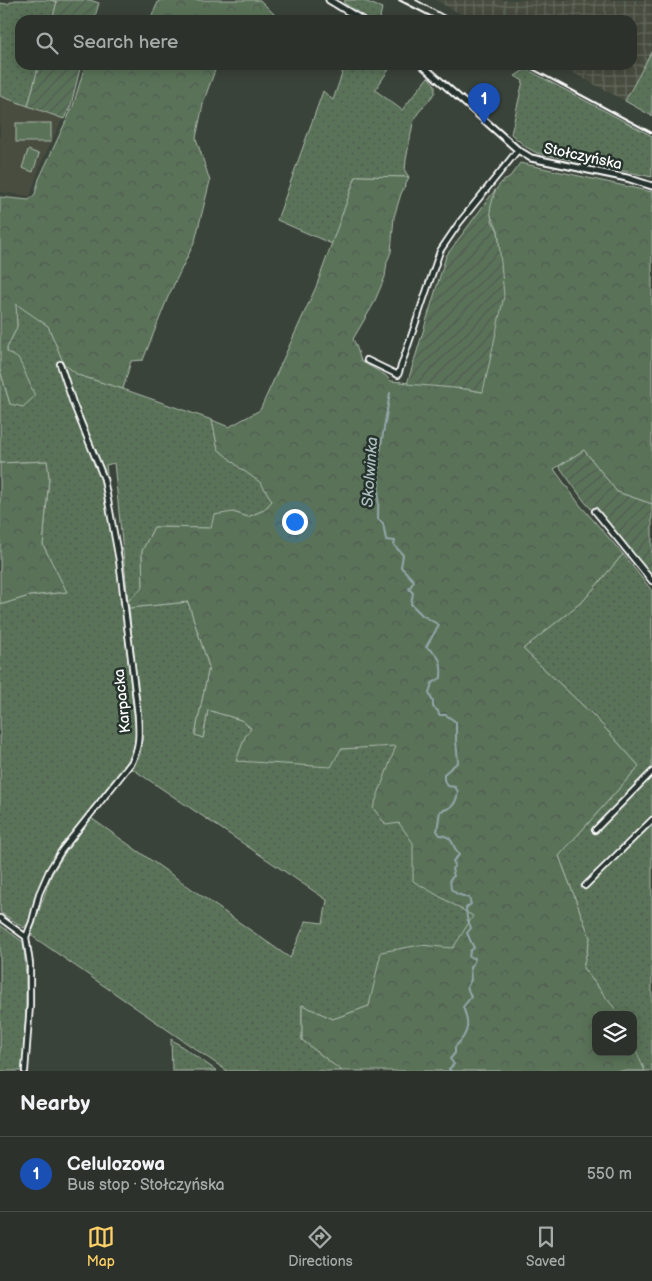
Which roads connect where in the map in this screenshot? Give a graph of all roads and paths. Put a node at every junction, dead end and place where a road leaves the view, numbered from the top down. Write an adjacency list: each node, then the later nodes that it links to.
1 (329, 0): 2 (street)
2 (354, 15)
3 (428, 70): 4 (street, Stołczyńska)
4 (518, 150): 5 (street, Stołczyńska); 6 (street)
5 (652, 186)
6 (367, 360)
7 (60, 364): 15 (street, Karpacka)
8 (594, 511): 9 (street)
9 (652, 580)
10 (652, 772): 12 (street)
11 (652, 820): 13 (street)
12 (595, 830)
13 (585, 886)
14 (0, 918): 15 (street)
15 (26, 937): 16 (street, Karpacka)
16 (25, 1071)

